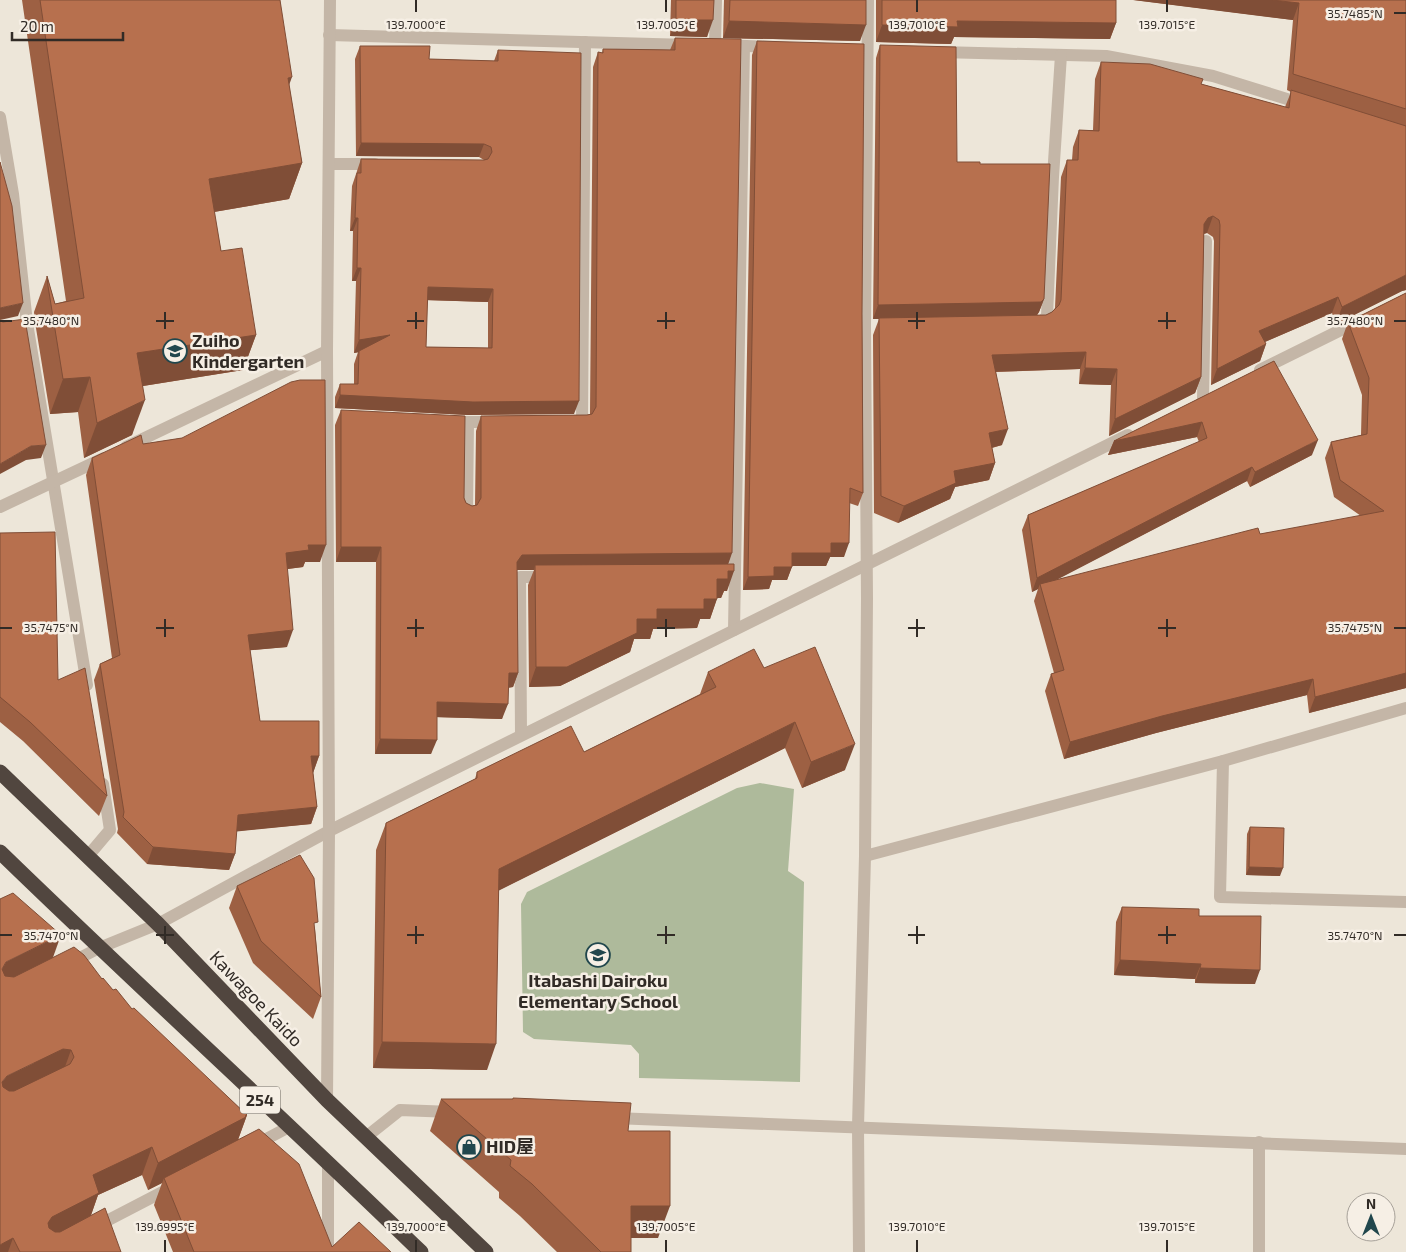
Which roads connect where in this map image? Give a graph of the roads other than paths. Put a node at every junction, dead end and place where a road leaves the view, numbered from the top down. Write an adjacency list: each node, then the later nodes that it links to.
1 (330, 0): 4 (street)
2 (716, 0): 6 (street)
3 (868, 0): 29 (street)
4 (329, 35): 5 (street); 13 (street)
5 (585, 42): 6 (street); 23 (street)
6 (715, 45): 7 (street)
7 (744, 46): 8 (street); 31 (street)
8 (782, 47)
9 (925, 51): 10 (street)
10 (1061, 55): 11 (street); 17 (street)
11 (1314, 107)
12 (0, 117): 26 (street)
13 (330, 164): 14 (street); 18 (street)
14 (390, 164)
15 (1206, 241): 20 (street)
16 (1374, 314): 19 (street)
17 (1020, 324)
18 (327, 351): 26 (street); 38 (street)
19 (1246, 377)
20 (1203, 399)
21 (438, 421): 24 (street)
22 (506, 422): 24 (street)
23 (563, 422)
24 (468, 423): 28 (street)
25 (1141, 429): 29 (street)
26 (54, 482): 27 (street); 32 (street)
27 (0, 507)
28 (467, 513)
29 (867, 564): 31 (street); 41 (street)
30 (559, 577): 34 (street)
31 (734, 630): 34 (street)
32 (89, 699)
33 (1406, 708): 35 (street)
34 (521, 735): 38 (street)
35 (1223, 761): 41 (street); 42 (street)
36 (100, 768): 40 (street)
37 (0, 772): 40 (highway, Kawagoe Kaido / 254)
38 (329, 831): 43 (street); 46 (street)
39 (0, 852): 44 (highway, 254)
40 (88, 856): 43 (highway, Kawagoe Kaido / 254)
41 (865, 856): 50 (street)
42 (1406, 902)
43 (158, 924): 44 (street); 46 (highway, Kawagoe Kaido / 254)
44 (99, 948): 45 (street); 49 (highway, 254)
45 (58, 969)
46 (327, 1100): 51 (highway, Kawagoe Kaido / 254)
47 (465, 1113): 51 (street)
48 (603, 1118): 50 (street)
49 (289, 1127): 54 (street); 55 (highway, 254)
50 (858, 1127): 52 (street); 61 (street)
51 (366, 1137): 60 (highway, Kawagoe Kaido / 254)
52 (1259, 1142): 53 (street); 62 (street)
53 (1406, 1148)
54 (246, 1149)
55 (328, 1162): 58 (street); 59 (highway, 254)
56 (185, 1180): 57 (street)
57 (80, 1234)
58 (328, 1252)
59 (421, 1252)
60 (486, 1252)
61 (859, 1252)
62 (1258, 1252)

